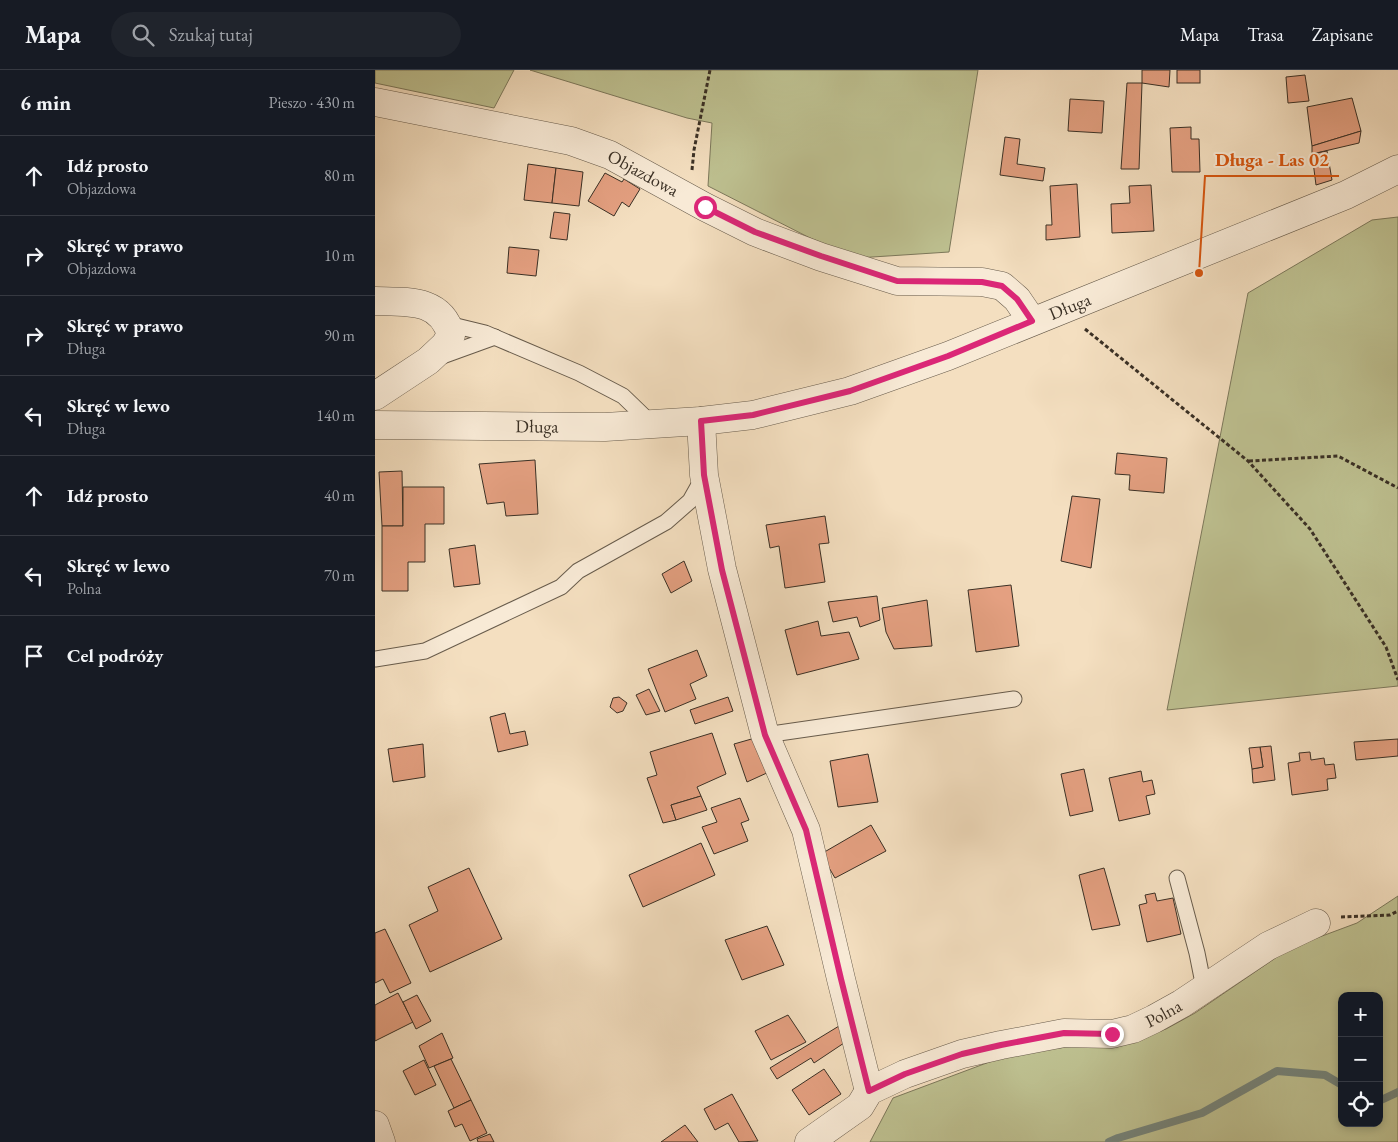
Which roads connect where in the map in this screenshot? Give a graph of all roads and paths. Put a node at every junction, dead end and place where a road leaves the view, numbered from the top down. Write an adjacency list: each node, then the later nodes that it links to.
1 (710, 70): 4 (path)
2 (375, 102): 4 (street, Objazdowa)
3 (1398, 169): 6 (street, Długa)
4 (705, 207): 6 (street, Objazdowa)
5 (375, 301): 7 (street)
6 (1032, 321): 12 (street, Długa)
7 (448, 324): 8 (lane); 10 (street)
8 (495, 337): 10 (lane); 13 (lane)
9 (1098, 339): 15 (path)
10 (428, 361): 11 (street)
11 (375, 396)
12 (701, 421): 13 (street, Długa); 16 (street)
13 (652, 424): 14 (street, Długa)
14 (375, 425)
15 (1248, 461): 17 (path); 19 (path)
16 (704, 475): 18 (lane); 21 (street)
17 (1398, 488)
18 (375, 658)
19 (1398, 680)
20 (1014, 699): 21 (lane)
21 (765, 735): 26 (street)
22 (1177, 878): 25 (lane)
23 (1398, 911): 24 (path)
24 (1317, 923): 25 (street, Polna)
25 (1205, 988): 26 (street, Polna)
26 (869, 1091): 29 (street, Polna)
27 (375, 1124): 28 (street)
28 (381, 1142)
29 (809, 1142)

